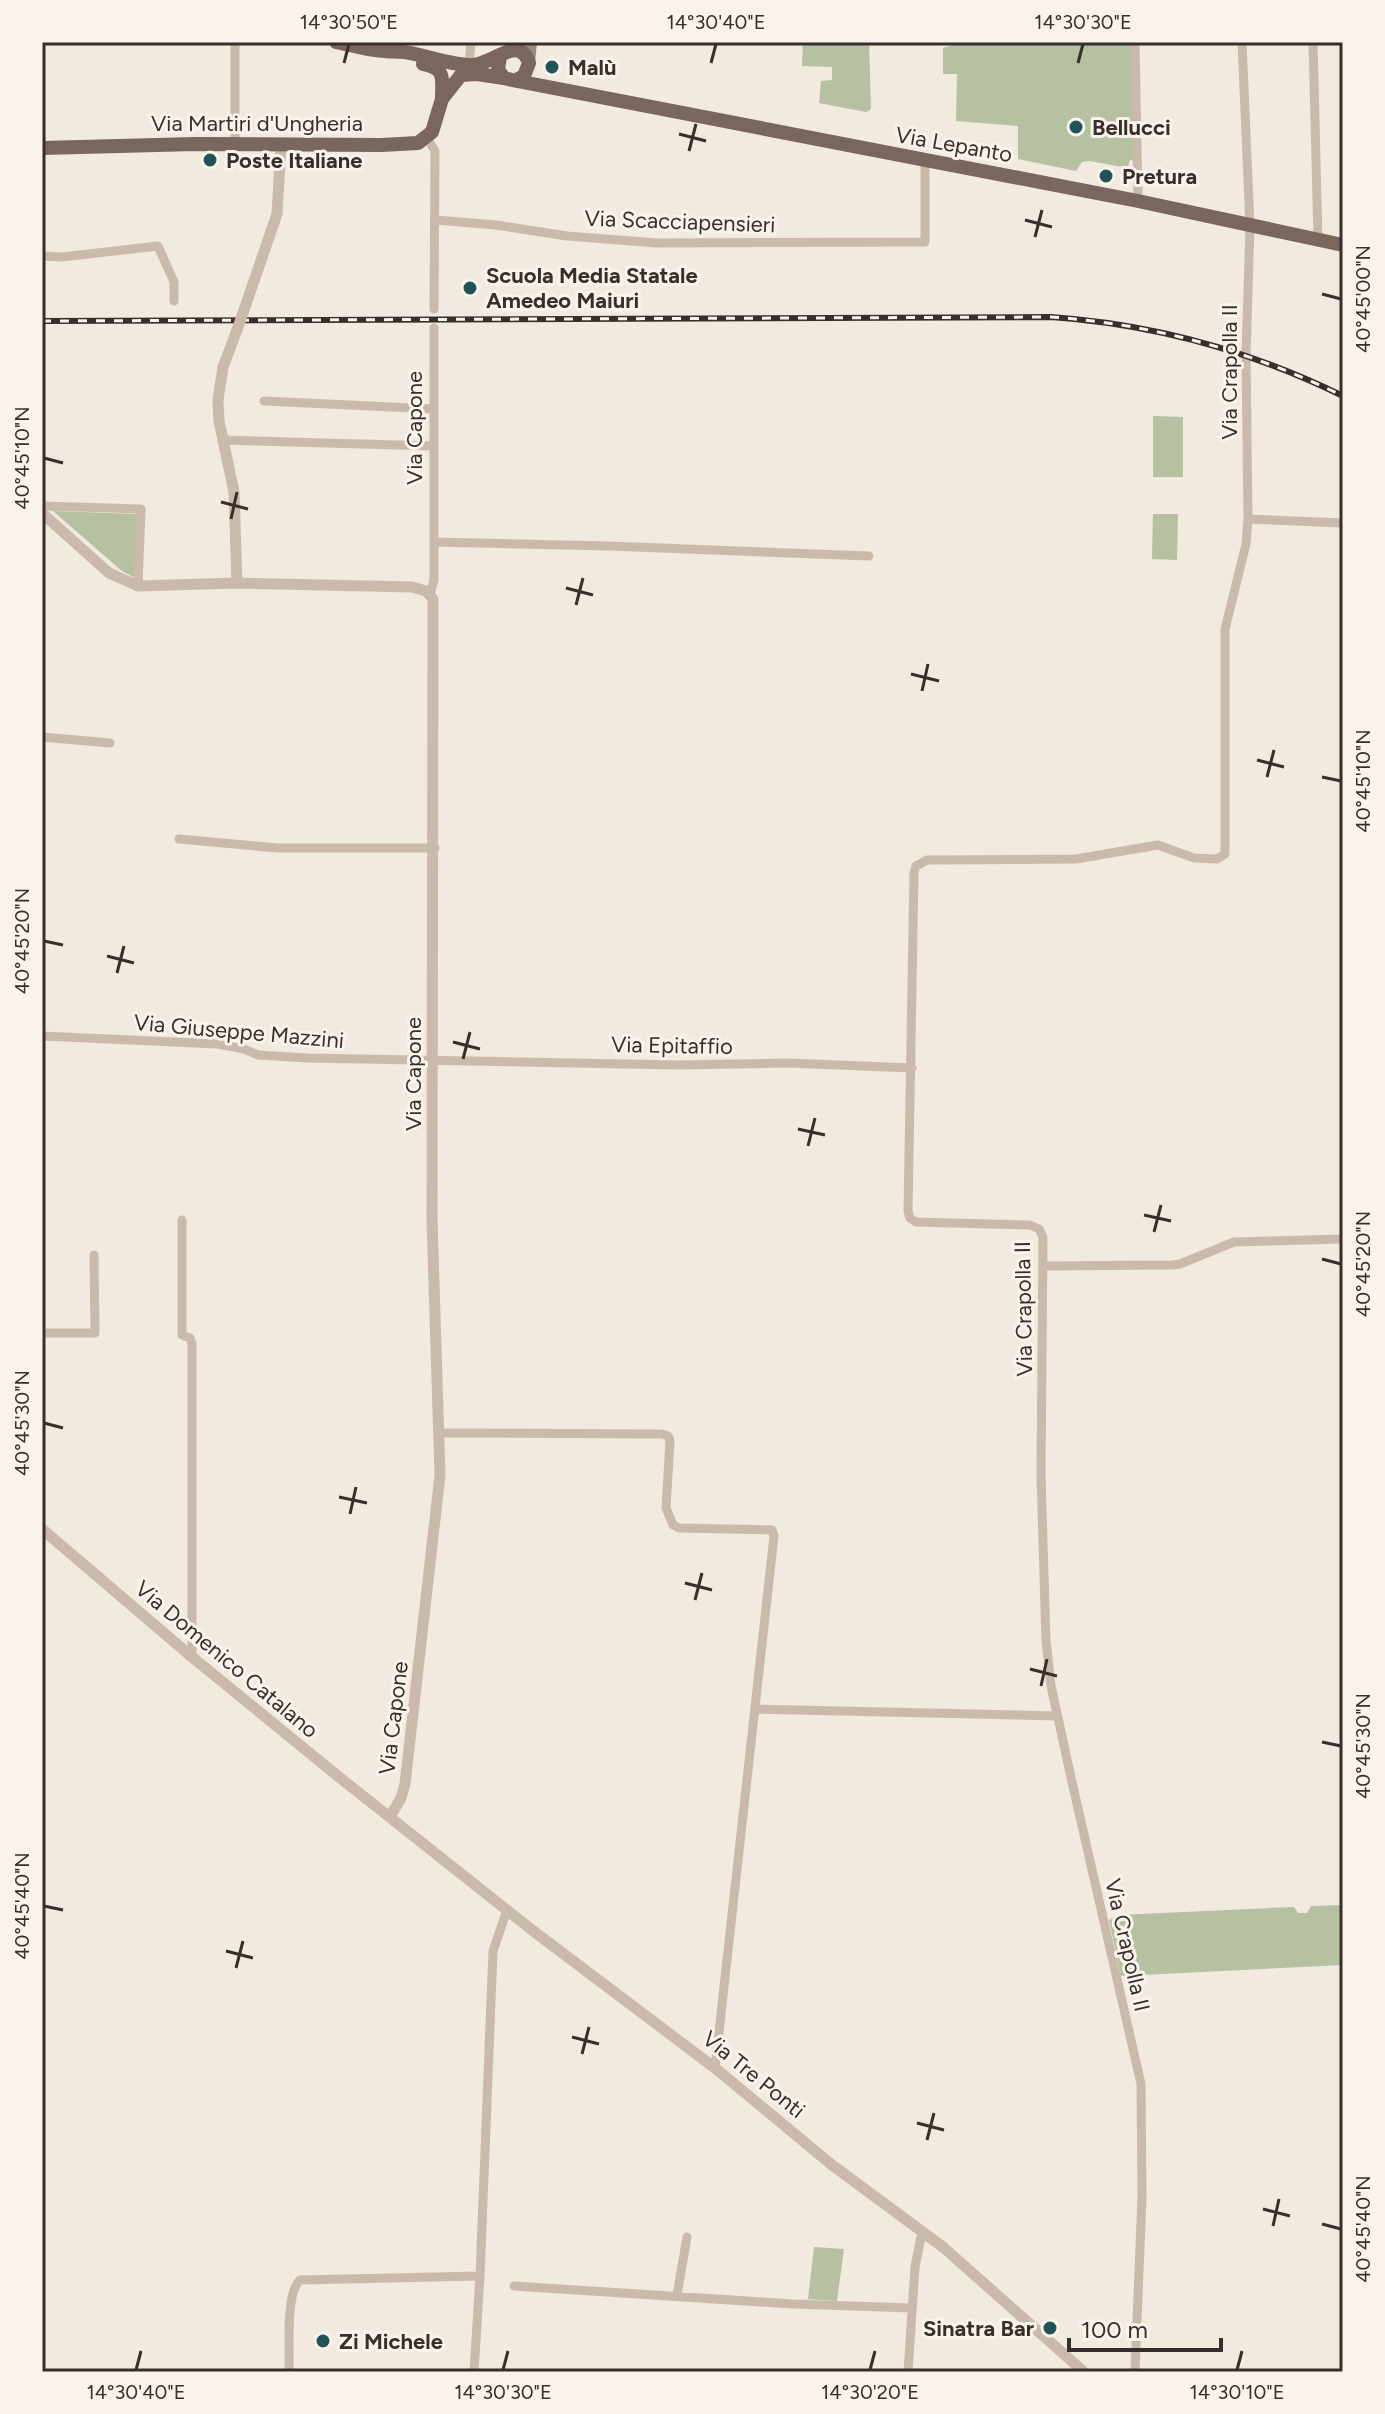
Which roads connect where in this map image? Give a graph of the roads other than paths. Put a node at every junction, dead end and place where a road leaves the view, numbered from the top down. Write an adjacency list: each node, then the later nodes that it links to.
1 (235, 42): 18 (street)
2 (336, 42): 10 (main road)
3 (471, 42): 11 (street)
4 (531, 42): 12 (main road)
5 (1135, 42): 22 (street)
6 (1242, 42): 24 (street, Via Crapolla II)
7 (1313, 42): 25 (street)
8 (416, 48): 10 (main road); 11 (main road)
9 (503, 49): 11 (main road); 12 (main road); 13 (main road)
10 (383, 51): 15 (main road)
11 (469, 65)
12 (529, 66): 13 (main road); 14 (main road, Via Lepanto)
13 (510, 79): 14 (main road, Via Lepanto); 15 (main road, Via Lepanto)
14 (556, 89): 21 (main road, Via Lepanto)
15 (442, 99): 17 (main road)
16 (42, 135): 20 (street)
17 (427, 138): 19 (main road, Via Martiri d'Ungheria); 23 (street)
18 (235, 144): 19 (main road, Via Martiri d'Ungheria); 20 (main road, Via Martiri d'Ungheria)
19 (281, 144): 33 (street, bridge)
20 (42, 148)
21 (925, 162): 22 (main road, Via Lepanto); 23 (street, Via Scacciapensieri)
22 (1138, 201): 24 (main road, Via Lepanto)
23 (436, 220): 29 (street)
24 (1250, 226): 25 (main road, Via Lepanto); 37 (street, Via Crapolla II)
25 (1318, 239): 26 (main road, Via Lepanto)
26 (1343, 245)
27 (42, 256): 28 (street)
28 (174, 301)
29 (434, 309)
30 (434, 328): 32 (street, Via Capone)
31 (264, 401): 32 (street)
32 (434, 409): 34 (street, Via Capone)
33 (223, 440): 34 (street); 41 (street)
34 (434, 446): 39 (street, Via Capone)
35 (42, 506): 42 (street)
36 (42, 513): 42 (street)
37 (1248, 519): 38 (street); 50 (street, Via Crapolla II)
38 (1343, 523)
39 (434, 542): 40 (street); 43 (street, Via Capone)
40 (869, 556)
41 (237, 583): 42 (street); 43 (street)
42 (138, 586)
43 (430, 594): 47 (street, Via Capone)
44 (42, 737): 45 (street)
45 (110, 743)
46 (179, 839): 47 (street)
47 (435, 848): 49 (street, Via Capone)
48 (42, 1036): 49 (street, Via Giuseppe Mazzini)
49 (433, 1059): 50 (street, Via Epitaffio); 56 (street, Via Capone)
50 (912, 1068): 54 (street, Via Crapolla II)
51 (182, 1220): 58 (street)
52 (1343, 1239): 54 (street)
53 (94, 1255): 55 (street)
54 (1044, 1266): 60 (street, Via Crapolla II)
55 (42, 1333)
56 (440, 1433): 59 (street); 61 (street, Via Capone)
57 (42, 1529): 58 (street, Via Domenico Catalano)
58 (192, 1657): 61 (street, Via Domenico Catalano)
59 (756, 1709): 60 (street); 63 (street)
60 (1058, 1716): 74 (street, Via Crapolla II)
61 (390, 1817): 62 (street, Via Tre Ponti)
62 (507, 1910): 63 (street, Via Tre Ponti); 66 (street)
63 (715, 2068): 64 (street, Via Tre Ponti)
64 (922, 2232): 69 (street); 73 (street, Via Tre Ponti)
65 (687, 2237): 68 (street)
66 (480, 2276): 70 (street); 71 (street)
67 (514, 2286): 68 (street)
68 (677, 2295): 69 (street)
69 (911, 2308): 72 (street)
70 (289, 2372)
71 (474, 2372)
72 (908, 2372)
73 (1084, 2372)
74 (1135, 2372)

